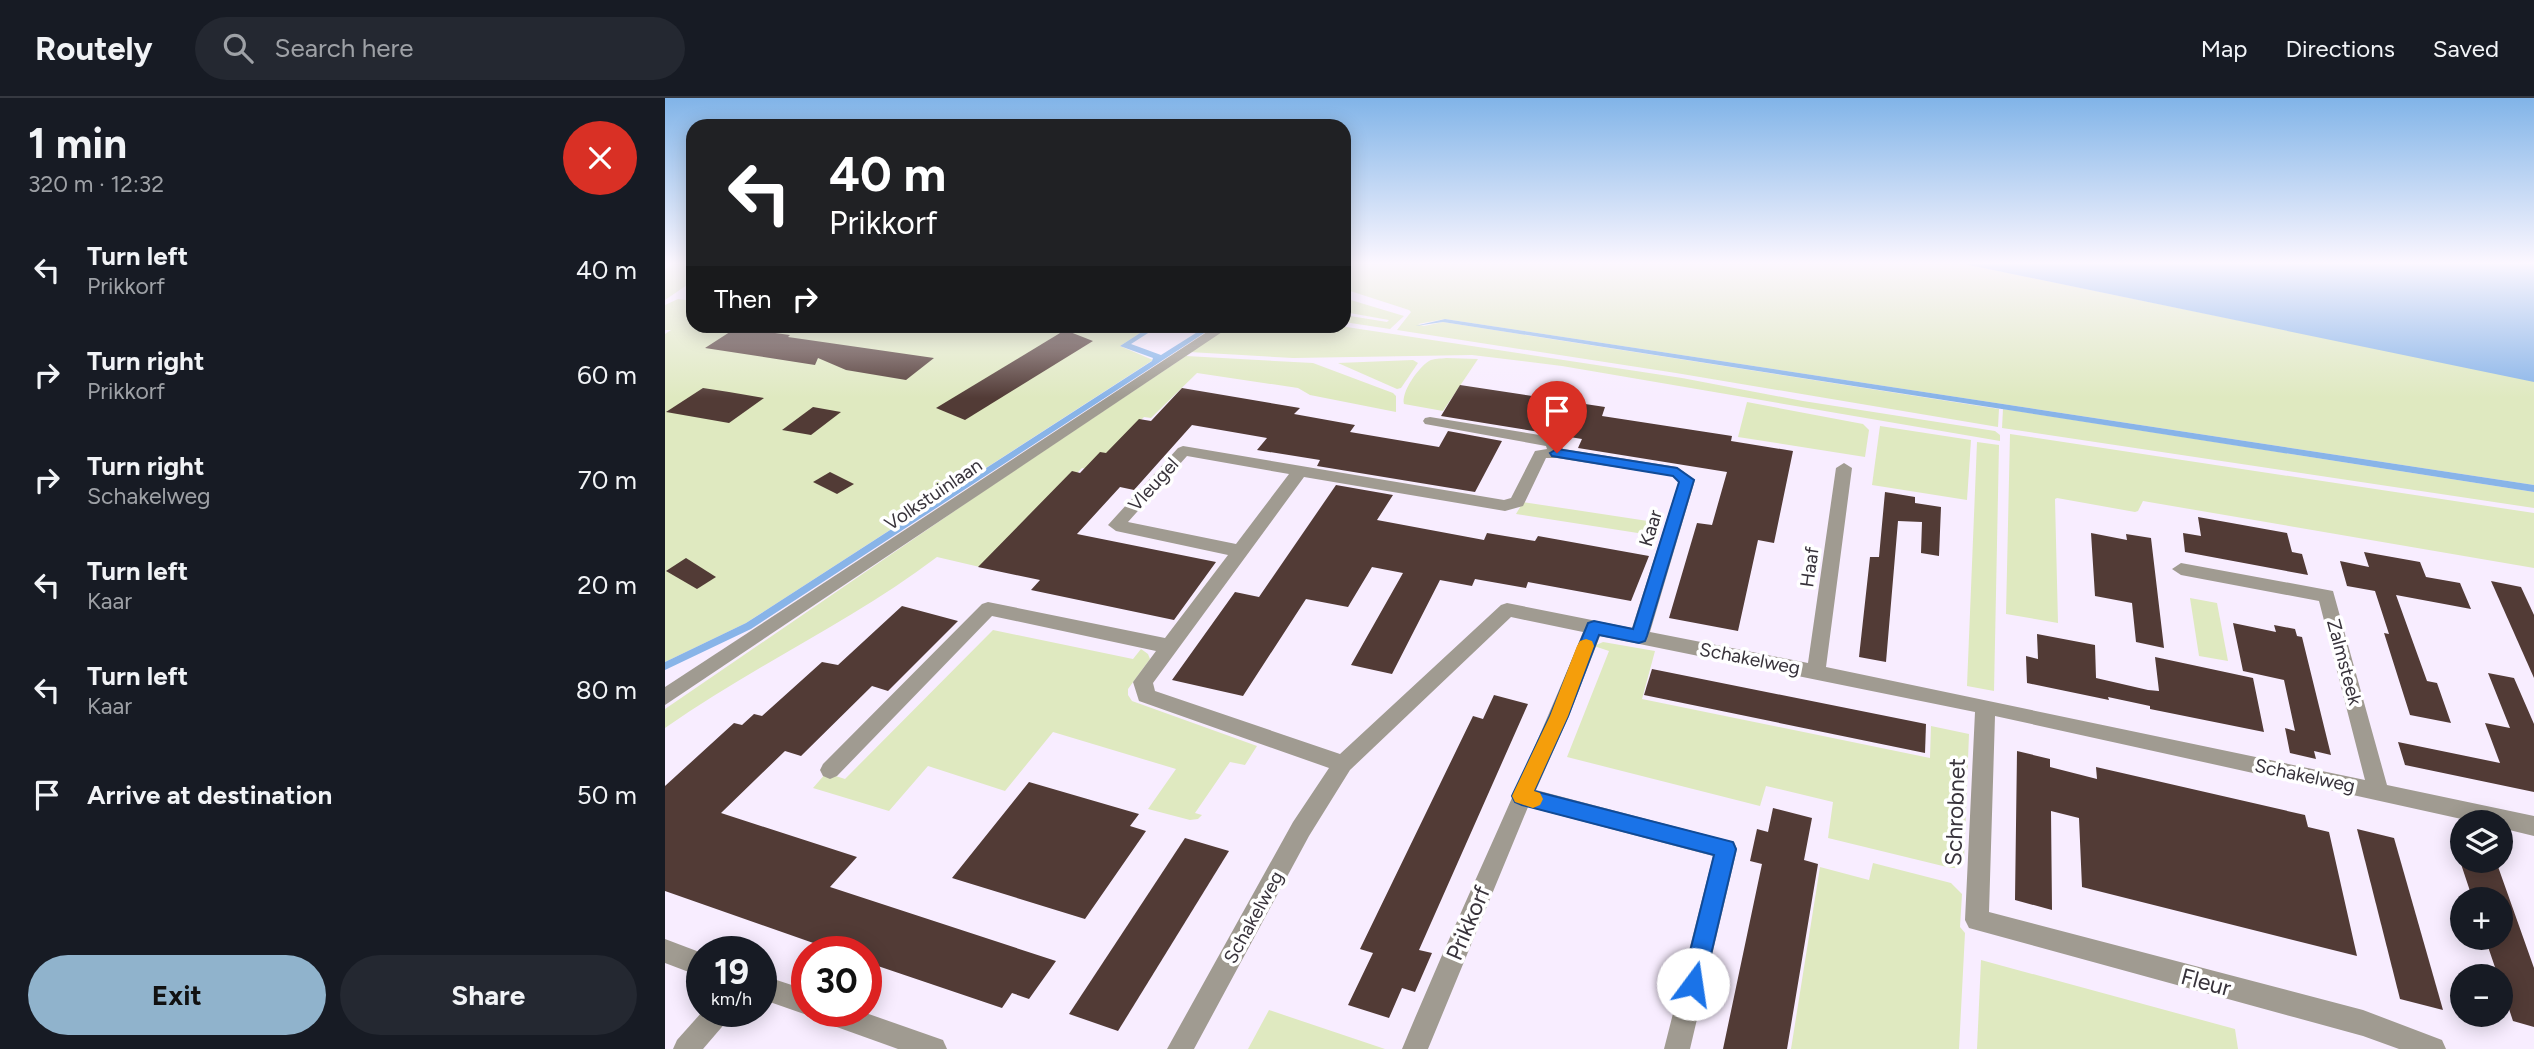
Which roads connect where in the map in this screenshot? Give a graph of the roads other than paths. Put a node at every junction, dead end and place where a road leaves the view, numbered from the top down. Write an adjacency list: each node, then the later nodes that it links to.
1 (1213, 333): 12 (street, Volkstuinlaan)
2 (1430, 421): 3 (street, Kaar)
3 (1557, 453): 5 (street); 9 (street, Kaar)
4 (1844, 468): 11 (street, Haaf)
5 (1300, 471): 6 (street); 6 (street, Vleugel)
6 (1239, 551): 10 (street)
7 (2181, 569): 16 (street, Zalmsteek)
8 (1594, 627): 9 (street, Schakelweg); 14 (street, Schakelweg); 17 (street, Prikkorf)
9 (1639, 636): 11 (street, Schakelweg)
10 (1168, 646): 14 (street); 15 (street)
11 (1815, 671): 13 (street, Schakelweg)
12 (665, 697)
13 (1985, 706): 16 (street, Schakelweg); 19 (street, Schrobnet)
14 (1343, 764): 26 (street, Schakelweg)
15 (830, 770)
16 (2378, 791): 18 (street, Schakelweg)
17 (1522, 796): 27 (street, Prikkorf); 28 (street)
18 (2534, 826)
19 (1977, 920): 29 (street, Fleur)
20 (665, 951): 21 (street)
21 (686, 959)
22 (705, 1027): 24 (street)
23 (872, 1027): 25 (street)
24 (686, 1049)
25 (934, 1049)
26 (1180, 1049)
27 (1415, 1049)
28 (1677, 1049)
29 (2433, 1049)

